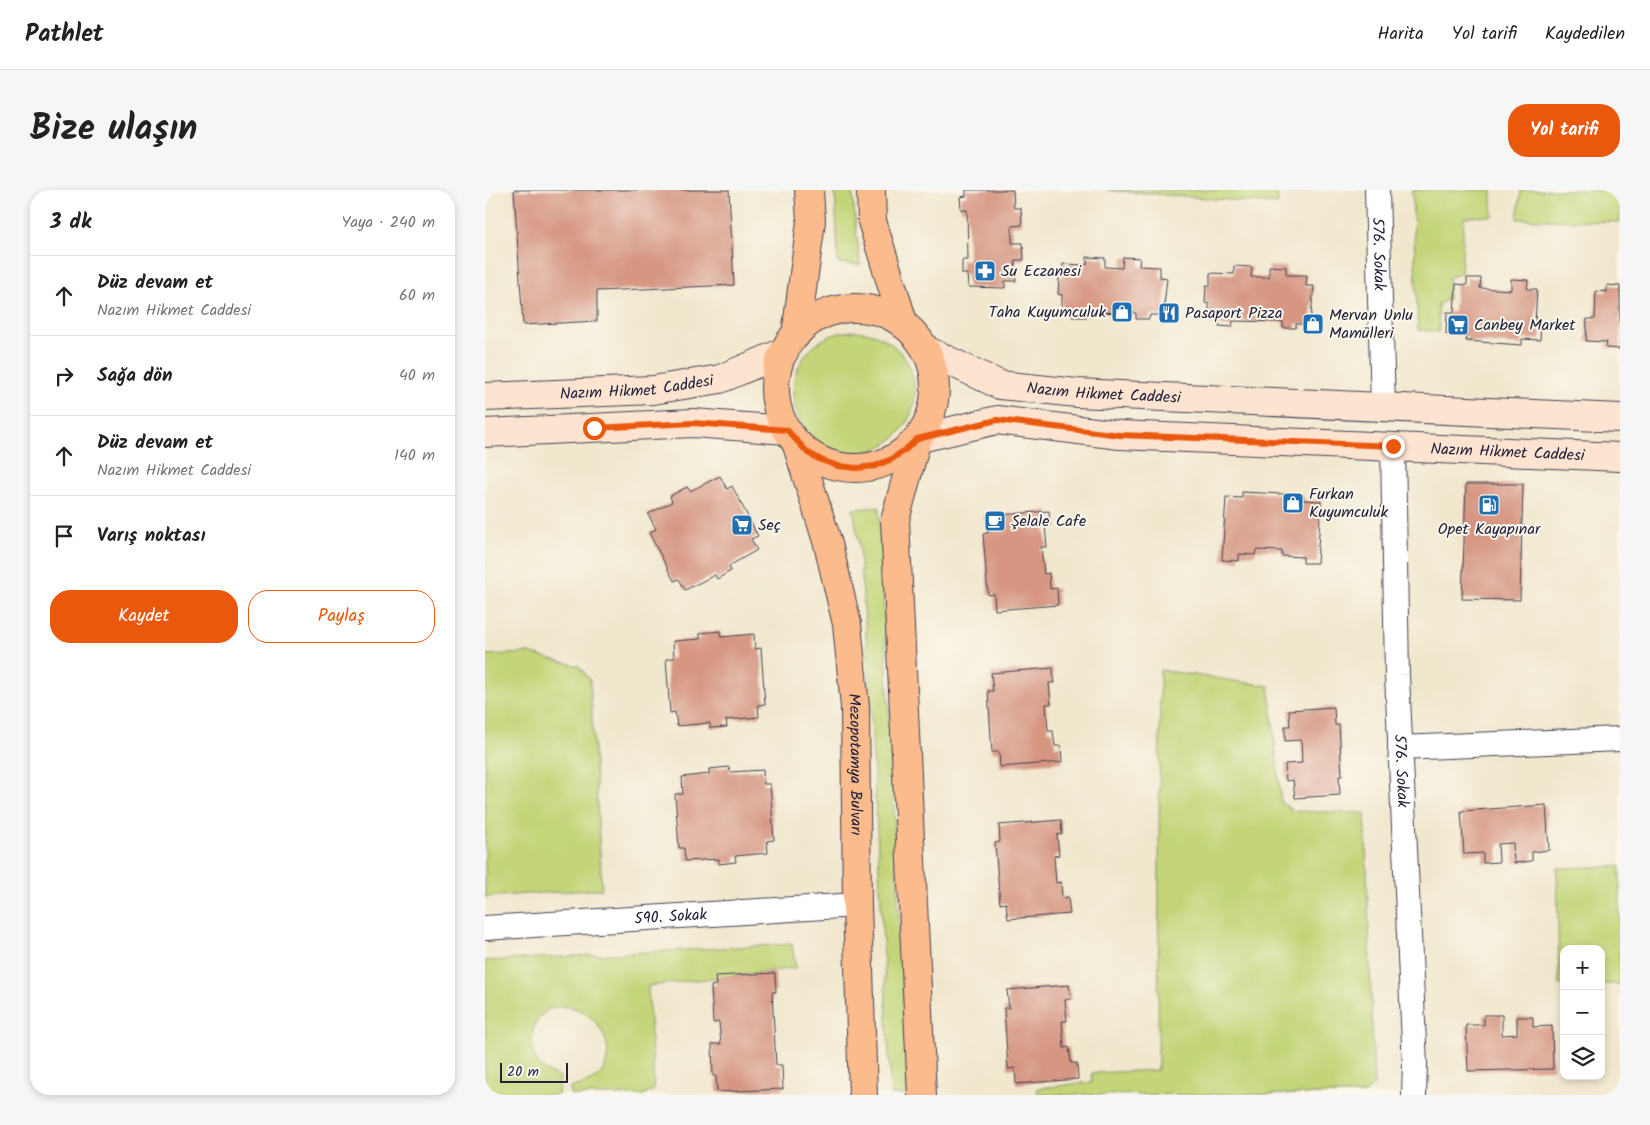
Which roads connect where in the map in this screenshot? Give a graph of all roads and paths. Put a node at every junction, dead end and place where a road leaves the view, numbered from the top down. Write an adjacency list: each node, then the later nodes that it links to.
1 (809, 190): 5 (main road)
2 (871, 190): 4 (main road)
3 (1377, 190): 8 (street, 576. Sokak)
4 (904, 325): 5 (main road); 6 (main road)
5 (790, 344): 7 (main road, Nazım Hikmet Caddesi); 11 (main road)
6 (926, 350): 8 (main road, Nazım Hikmet Caddesi); 12 (main road)
7 (485, 397)
8 (1383, 407): 9 (main road, Nazım Hikmet Caddesi)
9 (1620, 418)
10 (485, 433): 11 (main road)
11 (792, 436): 12 (main road); 17 (main road, Mezopotamya Bulvarı)
12 (917, 439): 13 (main road, Nazım Hikmet Caddesi); 20 (main road)
13 (1393, 446): 14 (main road, Nazım Hikmet Caddesi); 16 (street, 576. Sokak)
14 (1620, 457)
15 (1620, 739): 16 (street)
16 (1400, 748): 21 (street, 576. Sokak)
17 (857, 906): 18 (street, 590. Sokak); 19 (main road, Mezopotamya Bulvarı)
18 (485, 928)
19 (863, 1095)
20 (922, 1095)
21 (1414, 1095)

